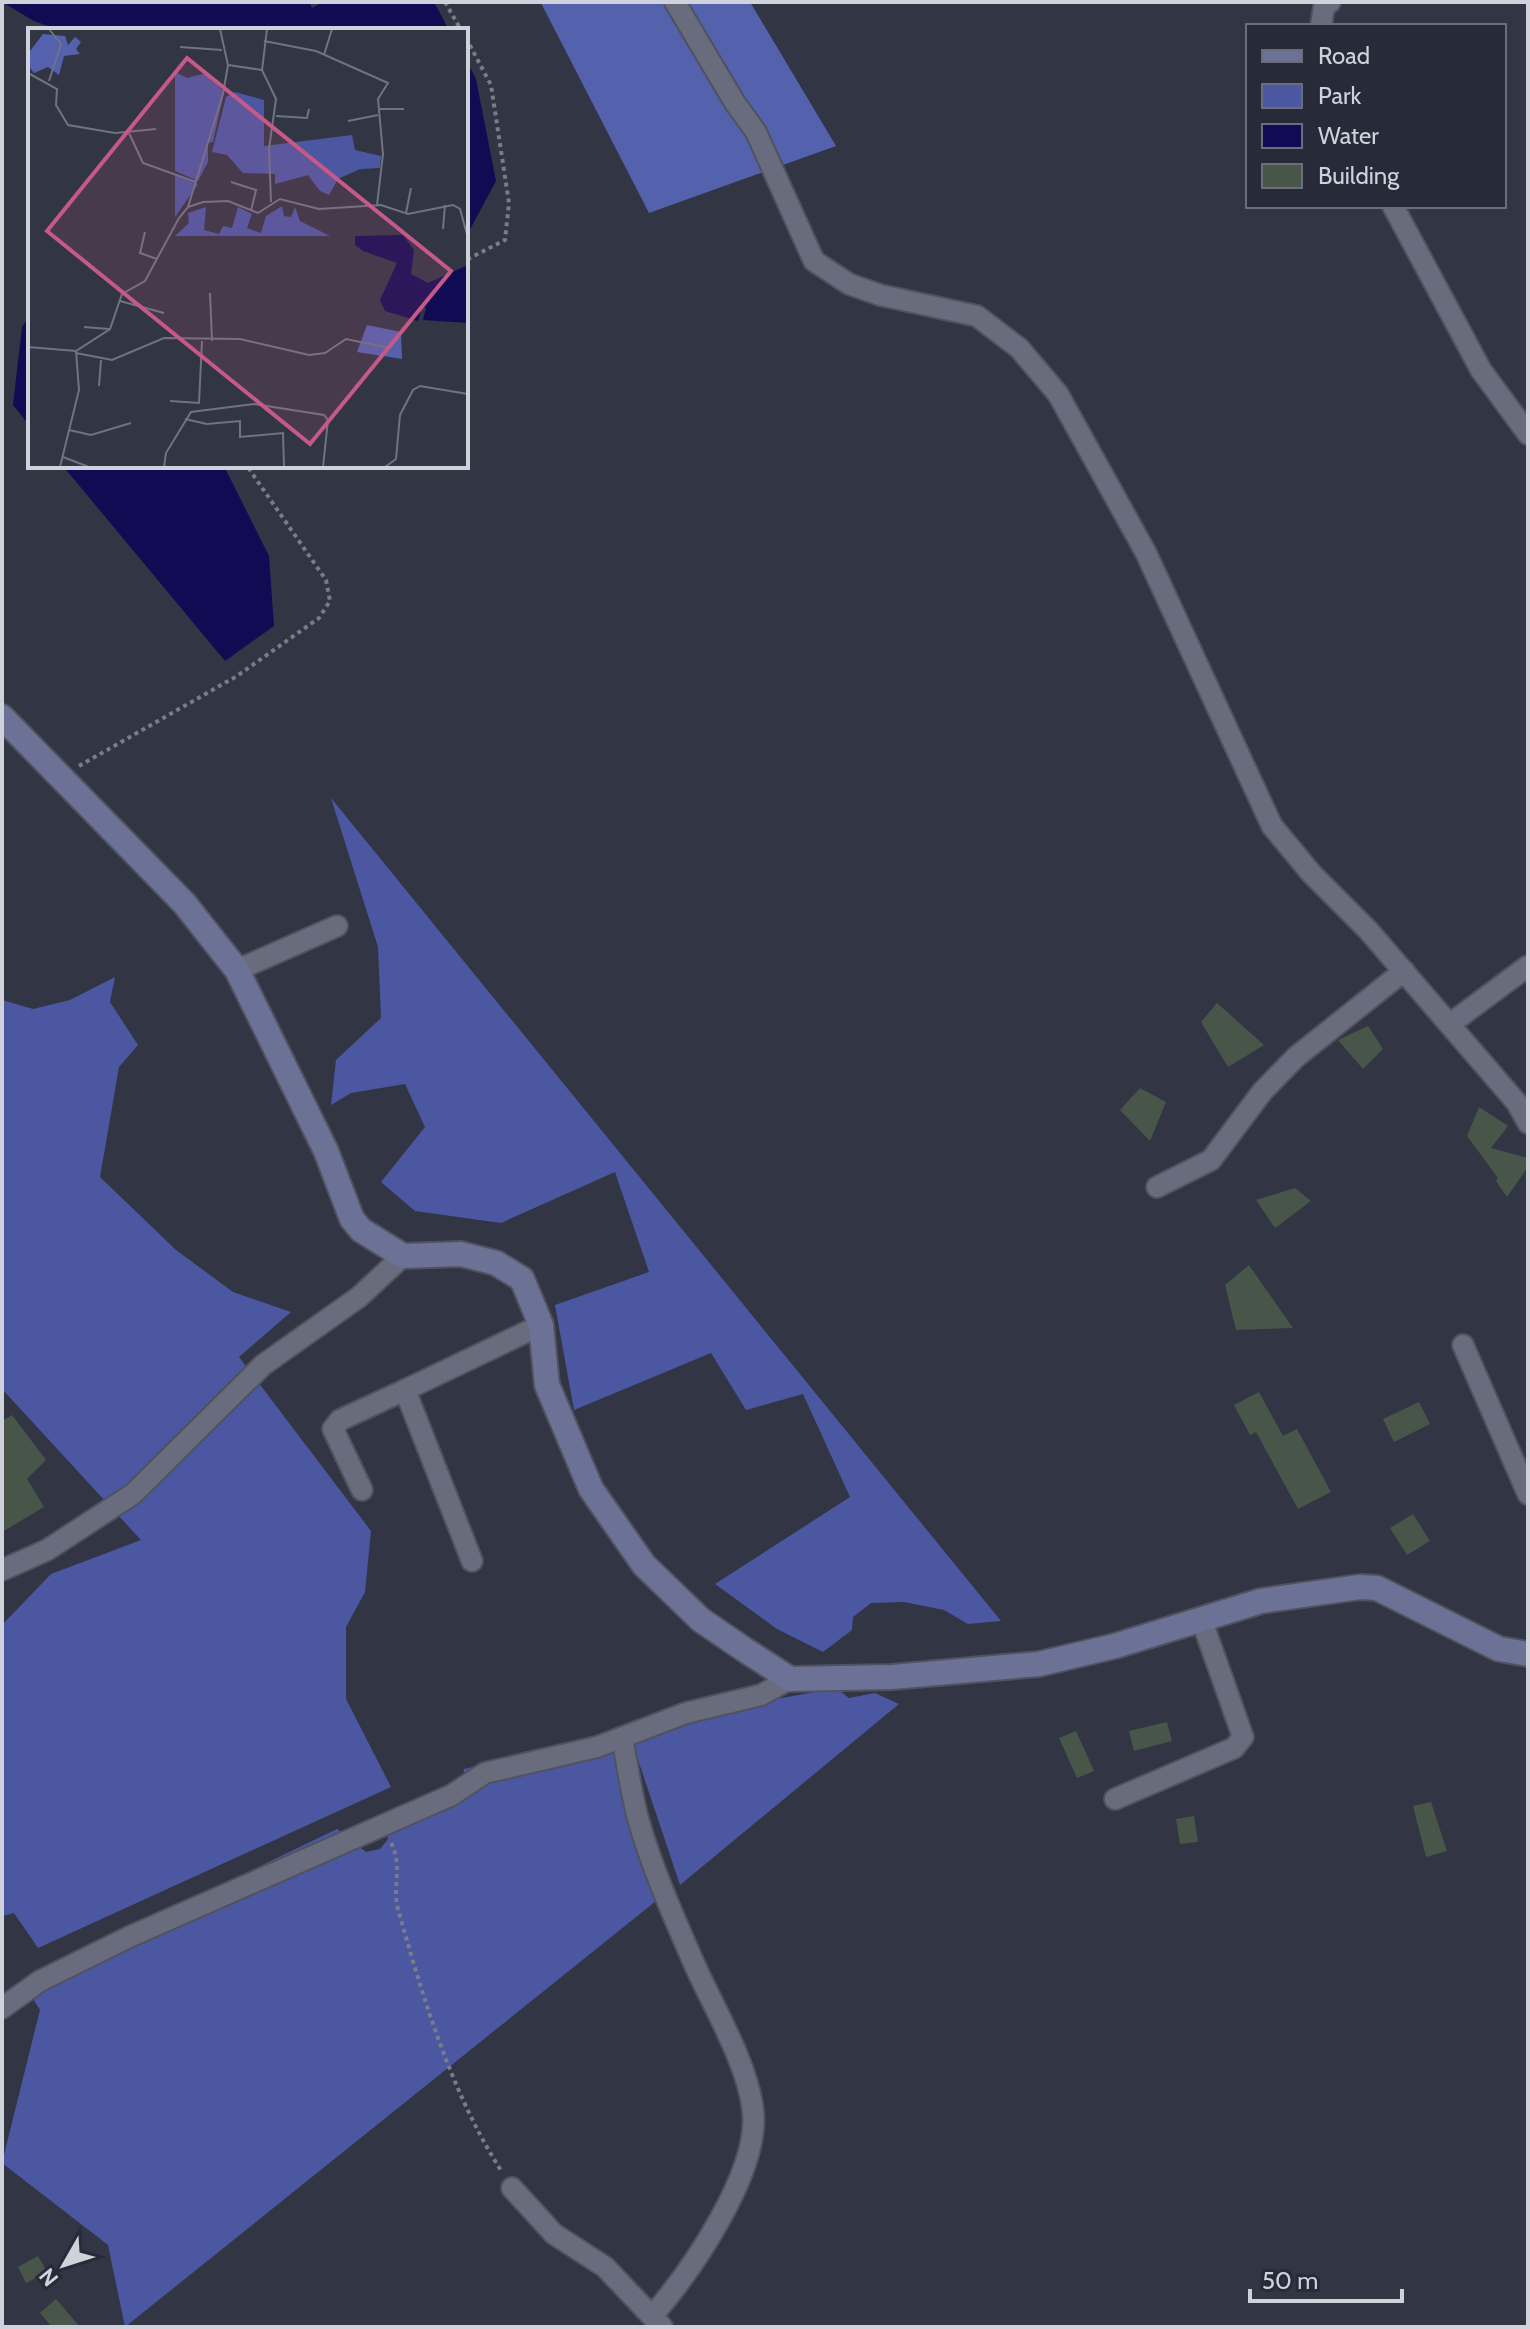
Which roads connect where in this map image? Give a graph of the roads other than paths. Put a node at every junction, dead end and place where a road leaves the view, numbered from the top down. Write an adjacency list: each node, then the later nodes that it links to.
1 (675, 2): 10 (street)
2 (1330, 2): 3 (street)
3 (1321, 24)
4 (1394, 208): 5 (street)
5 (1528, 434)
6 (2, 717): 9 (street)
7 (337, 926): 9 (street)
8 (1528, 966): 11 (street)
9 (237, 970): 14 (street)
10 (1404, 971): 11 (street); 13 (street)
11 (1450, 1024): 12 (street)
12 (1528, 1123)
13 (1157, 1187)
14 (403, 1256): 15 (street); 21 (street)
15 (541, 1325): 17 (street); 24 (street)
16 (1463, 1345): 19 (street)
17 (405, 1390): 18 (street); 20 (street)
18 (362, 1490)
19 (1528, 1494)
20 (472, 1561)
21 (2, 1570)
22 (1202, 1621): 23 (street); 24 (street); 26 (street)
23 (1528, 1654)
24 (790, 1679): 25 (street)
25 (622, 1738): 27 (street); 29 (street)
26 (1115, 1799)
27 (2, 2008)
28 (512, 2188): 29 (street)
29 (657, 2321)

